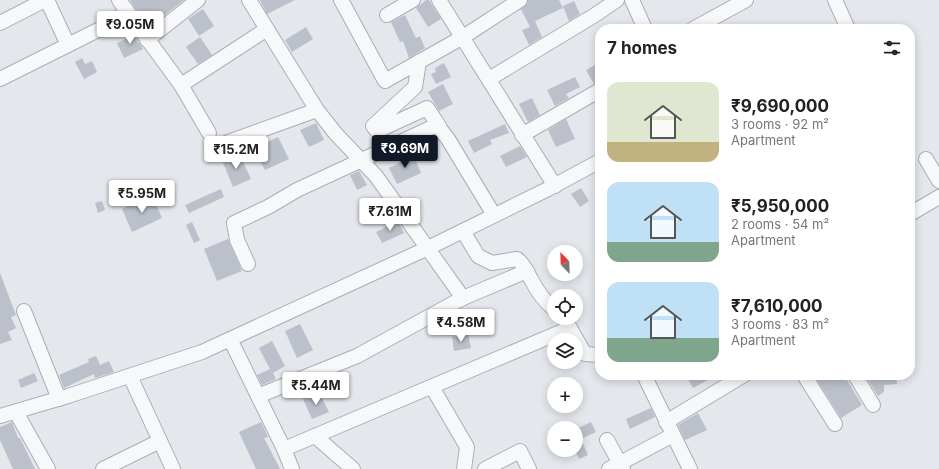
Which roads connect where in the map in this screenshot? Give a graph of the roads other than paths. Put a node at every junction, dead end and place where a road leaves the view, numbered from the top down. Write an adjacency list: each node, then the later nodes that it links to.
1 (46, 0): 14 (street); 21 (street)
2 (198, 0): 20 (street)
3 (249, 0): 18 (street)
4 (341, 0): 22 (street)
5 (413, 0): 13 (street)
6 (439, 0): 19 (street)
7 (520, 0): 19 (street)
8 (617, 0): 24 (street)
9 (632, 0): 15 (street)
10 (746, 0): 16 (street)
11 (836, 0): 17 (street)
12 (123, 5): 20 (street); 21 (street)
13 (387, 15)
14 (0, 23)
15 (643, 24)
16 (702, 24)
17 (846, 24)
18 (267, 29): 25 (street); 27 (street)
19 (463, 37): 22 (street); 24 (street)
20 (147, 40): 25 (street)
21 (68, 45): 23 (street)
22 (419, 62): 28 (street)
23 (0, 79)
24 (489, 79): 30 (street)
25 (181, 85): 29 (street)
26 (595, 93): 30 (street)
27 (317, 110): 31 (street); 32 (street)
28 (439, 126): 32 (street); 39 (street)
29 (209, 133)
30 (522, 135): 36 (street)
31 (228, 142)
32 (360, 159): 41 (street); 42 (street)
33 (926, 159): 35 (street)
34 (595, 164): 36 (street)
35 (939, 181)
36 (555, 186): 39 (street)
37 (939, 197): 38 (street)
38 (915, 211)
39 (494, 216): 40 (street)
40 (463, 231): 41 (street); 43 (street)
41 (428, 248): 44 (street); 49 (street)
42 (248, 264)
43 (527, 271): 44 (street); 45 (street)
44 (463, 298): 57 (street)
45 (547, 304)
46 (24, 311): 58 (street)
47 (563, 325): 56 (street)
48 (568, 325): 50 (street)
49 (230, 339): 51 (street); 57 (street)
50 (595, 355)
51 (130, 376): 58 (street); 67 (street)
52 (646, 380): 62 (street)
53 (736, 380): 62 (street)
54 (807, 380): 63 (street)
55 (857, 380): 59 (street)
56 (432, 387): 65 (street); 75 (street)
57 (258, 396): 68 (street)
58 (59, 399): 60 (street)
59 (873, 405)
60 (16, 412): 61 (street); 70 (street)
61 (0, 416)
62 (666, 422): 64 (street)
63 (835, 424)
64 (673, 435): 69 (street); 78 (street)
65 (315, 436): 68 (street); 74 (street)
66 (607, 440): 69 (street)
67 (160, 441): 71 (street); 72 (street)
68 (284, 450): 73 (street)
69 (617, 467)
70 (48, 469)
71 (103, 469)
72 (173, 469)
73 (292, 469)
74 (353, 469)
75 (464, 469)
76 (485, 469): 77 (street)
77 (529, 469)
78 (690, 469)

